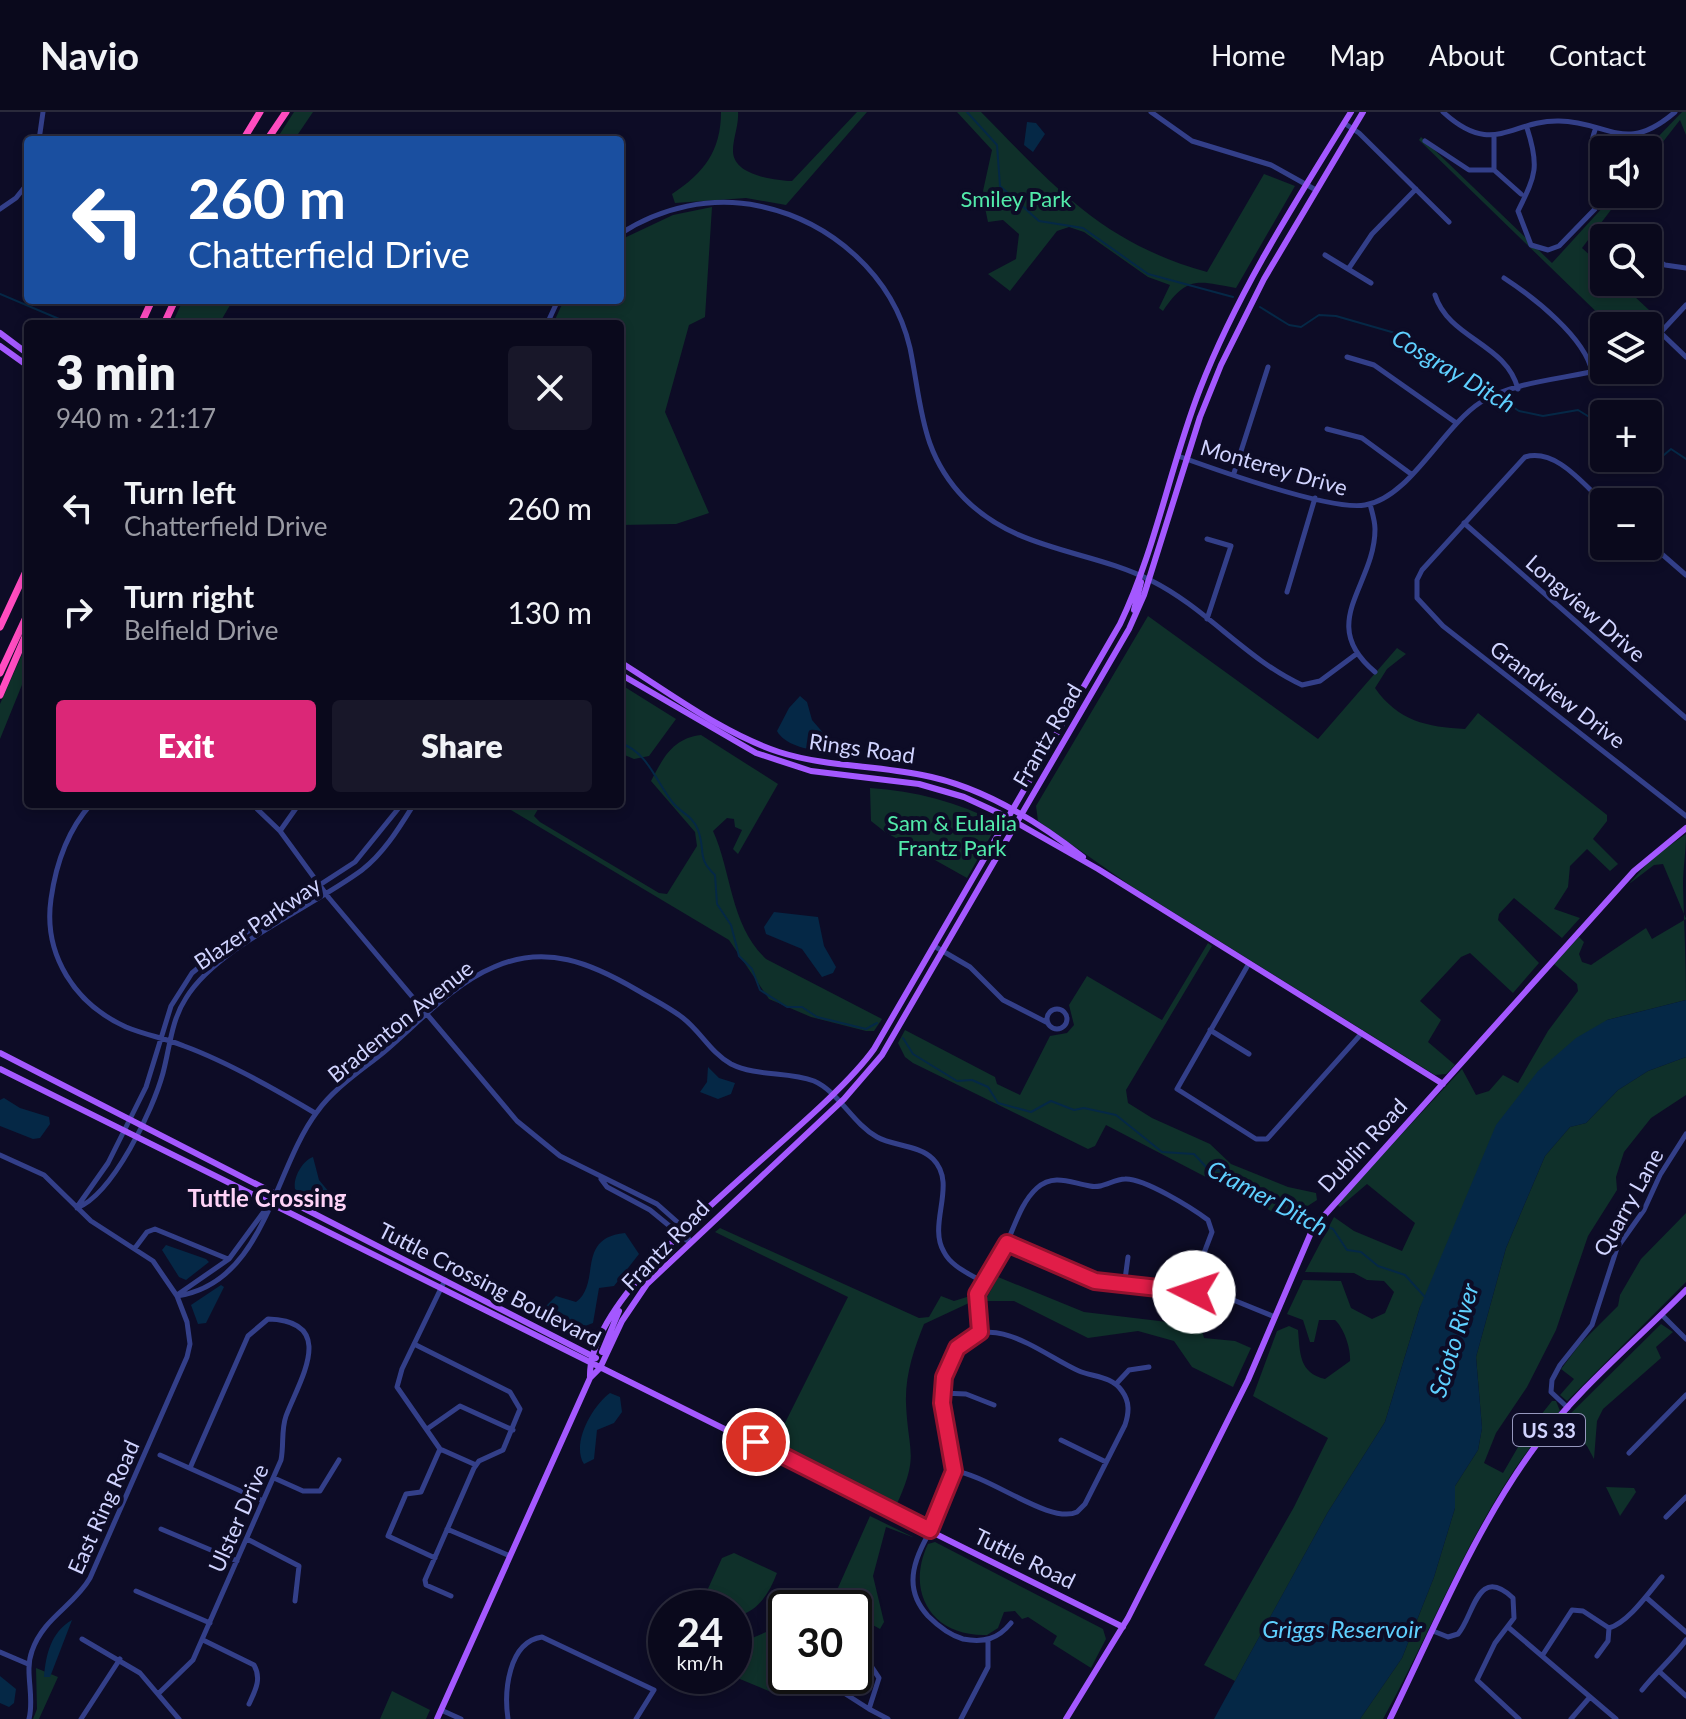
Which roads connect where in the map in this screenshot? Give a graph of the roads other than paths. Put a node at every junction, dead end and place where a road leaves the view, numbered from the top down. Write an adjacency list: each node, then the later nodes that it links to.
1 (43, 112): 14 (street)
2 (260, 112): 15 (highway)
3 (286, 112): 16 (highway)
4 (1151, 112): 20 (street)
5 (1351, 112): 9 (main road, Frantz Road)
6 (1363, 112): 11 (main road, Frantz Road)
7 (1443, 112): 13 (street)
8 (1675, 112): 12 (street)
9 (1344, 123): 11 (street); 20 (main road, Frantz Road)
10 (1527, 128): 12 (street); 13 (street); 25 (street)
11 (1353, 129): 22 (street); 23 (main road, Frantz Road)
12 (1595, 130): 17 (street)
13 (1494, 135): 19 (street)
14 (40, 136)
15 (245, 136)
16 (270, 136)
17 (1593, 136)
18 (1425, 141): 19 (street)
19 (1494, 170): 24 (street)
20 (1307, 184): 23 (street); 47 (main road, Frantz Road)
21 (24, 188): 26 (street)
22 (1416, 189): 27 (street); 31 (street)
23 (1316, 190): 48 (main road, Frantz Road)
24 (1521, 194)
25 (1595, 208)
26 (0, 209)
27 (1449, 222)
28 (624, 232): 65 (street)
29 (1325, 255): 31 (street)
30 (1662, 263): 32 (street)
31 (1349, 268): 34 (street)
32 (1686, 268)
33 (1504, 278): 44 (street)
34 (1371, 283)
35 (1435, 295): 49 (street)
36 (1686, 305): 38 (street)
37 (0, 333): 40 (main road)
38 (1662, 334): 42 (street)
39 (1, 348): 43 (main road)
40 (24, 351)
41 (1347, 357): 50 (street)
42 (1686, 357)
43 (24, 363)
44 (1590, 366)
45 (1268, 367): 54 (street)
46 (1590, 372): 49 (street, Monterey Drive)
47 (1207, 373): 48 (main road); 52 (main road, Frantz Road)
48 (1212, 388): 53 (main road, Frantz Road)
49 (1518, 389): 50 (street, Monterey Drive)
50 (1455, 422): 55 (street, Monterey Drive)
51 (1327, 429): 55 (street)
52 (1178, 456): 53 (street, Monterey Drive); 60 (main road, Frantz Road)
53 (1187, 460): 54 (street, Monterey Drive); 66 (main road, Frantz Road)
54 (1234, 473): 57 (street, Monterey Drive)
55 (1411, 474): 58 (street, Monterey Drive)
56 (1590, 491): 59 (street)
57 (1315, 498): 58 (street, Monterey Drive); 67 (street)
58 (1370, 504): 73 (street)
59 (1464, 523): 79 (street, Longview Drive); 87 (street, Grandview Drive)
60 (1153, 536): 65 (main road, Frantz Road); 66 (main road)
61 (1207, 539): 68 (street)
62 (1662, 554): 63 (street)
63 (1686, 575)
64 (24, 576): 71 (highway)
65 (1140, 576): 66 (street); 70 (main road); 85 (main road, Frantz Road)
66 (1150, 580): 68 (street); 70 (main road, Frantz Road)
67 (1287, 592)
68 (1207, 619): 73 (street)
69 (24, 622): 76 (highway)
70 (1131, 625): 86 (main road, Frantz Road)
71 (0, 627)
72 (24, 639): 78 (highway)
73 (1355, 655): 75 (street)
74 (624, 664): 85 (main road, Rings Road)
75 (1375, 672)
76 (0, 673)
77 (624, 676): 88 (main road, Rings Road)
78 (0, 695)
79 (1686, 718)
80 (88, 808): 102 (street)
81 (256, 808): 91 (street)
82 (296, 808): 91 (street)
83 (399, 808): 93 (street, Blazer Parkway)
84 (411, 808): 94 (street, Blazer Parkway)
85 (1013, 810): 86 (main road, Rings Road); 88 (main road, Frantz Road)
86 (1022, 815): 89 (main road, Frantz Road); 92 (main road, Rings Road)
87 (1686, 816)
88 (1009, 818): 89 (main road, Rings Road); 95 (main road, Frantz Road)
89 (1018, 823): 92 (main road, Rings Road); 96 (main road, Frantz Road)
90 (1686, 828): 107 (main road, Dublin Road)
91 (280, 831): 93 (street)
92 (1098, 869): 97 (main road, Rings Road)
93 (321, 887): 94 (street); 102 (street, Blazer Parkway)
94 (326, 895): 98 (street); 103 (street, Blazer Parkway)
95 (934, 946): 96 (street); 108 (main road, Frantz Road)
96 (943, 951): 99 (street); 109 (main road, Frantz Road)
97 (1248, 965): 100 (street); 101 (main road, Rings Road)
98 (427, 1016): 108 (street, Bradenton Avenue); 110 (street, Bradenton Avenue); 117 (street)
99 (1048, 1023): 99 (street)
100 (1210, 1030): 101 (street); 105 (street)
101 (1362, 1033): 107 (main road, Rings Road)
102 (161, 1039): 103 (street); 111 (street, Blazer Parkway)
103 (170, 1041): 110 (street); 112 (street, Blazer Parkway)
104 (0, 1053): 111 (main road, Tuttle Crossing Boulevard)
105 (1249, 1054)
106 (0, 1069): 113 (main road, Tuttle Crossing Boulevard)
107 (1443, 1084): 137 (main road, Dublin Road)
108 (832, 1096): 109 (street, Bradenton Avenue); 121 (main road, Frantz Road)
109 (839, 1103): 123 (main road, Frantz Road); 130 (street, Bradenton Avenue)
110 (315, 1113): 118 (street, Bradenton Avenue)
111 (130, 1120): 112 (main road, Tuttle Crossing Boulevard); 113 (street, Blazer Parkway)
112 (140, 1126): 115 (street, Blazer Parkway); 118 (main road, Tuttle Crossing Boulevard)
113 (124, 1132): 115 (main road, Tuttle Crossing Boulevard); 120 (street, Blazer Parkway)
114 (1686, 1134): 150 (street, Quarry Lane)
115 (134, 1137): 119 (main road, Tuttle Crossing Boulevard); 120 (street, Blazer Parkway)
116 (0, 1155): 120 (street)
117 (599, 1177): 121 (street); 122 (street)
118 (274, 1194): 119 (street, Bradenton Avenue); 129 (main road, Tuttle Crossing Boulevard)
119 (269, 1205): 127 (street, Bradenton Avenue); 128 (street, Bradenton Avenue); 132 (main road, Tuttle Crossing Boulevard)
120 (77, 1208): 125 (street)
121 (687, 1232): 122 (main road, Frantz Road); 123 (street)
122 (680, 1238): 123 (street); 141 (main road, Frantz Road)
123 (690, 1242): 141 (main road, Frantz Road)
124 (1007, 1243): 130 (street); 131 (street); 134 (street)
125 (135, 1248): 127 (street); 135 (street)
126 (1128, 1257): 131 (street)
127 (229, 1259): 128 (street); 135 (street, Bradenton Avenue)
128 (237, 1261): 135 (street, Bradenton Avenue)
129 (445, 1280): 132 (street); 141 (main road, Tuttle Crossing Boulevard)
130 (981, 1281): 138 (street)
131 (1124, 1287): 134 (street)
132 (441, 1288): 140 (street); 142 (main road, Tuttle Crossing Boulevard)
133 (1686, 1290): 136 (main road, US 33)
134 (1194, 1292): 137 (street)
135 (177, 1296): 193 (street, East Ring Road)
136 (1662, 1315): 139 (street); 150 (main road, US 33)
137 (1275, 1317): 180 (main road, Dublin Road)
138 (980, 1332): 146 (street); 147 (street)
139 (1686, 1339)
140 (414, 1344): 151 (street); 152 (street)
141 (598, 1362): 142 (main road, Tuttle Crossing Boulevard); 144 (main road, Tuttle Crossing Boulevard); 145 (main road, Frantz Road)
142 (589, 1364): 145 (main road, Frantz Road)
143 (1149, 1367): 146 (street)
144 (611, 1371): 168 (main road, Tuttle Road)
145 (590, 1378): 170 (main road, Frantz Road)
146 (1116, 1384): 158 (street)
147 (942, 1393): 149 (street); 161 (street)
148 (1686, 1395): 155 (street)
149 (994, 1405)
150 (1568, 1409): 183 (main road, US 33)
151 (427, 1429): 152 (street); 154 (street)
152 (513, 1430): 159 (street)
153 (1061, 1440): 158 (street)
154 (440, 1449): 159 (street); 171 (street)
155 (1629, 1453)
156 (160, 1455): 160 (street)
157 (339, 1460): 162 (street)
158 (1106, 1462): 161 (street)
159 (476, 1465): 167 (street)
160 (190, 1468): 162 (street, Ulster Drive); 164 (street)
161 (954, 1471): 168 (street)
162 (274, 1478): 164 (street, Ulster Drive)
163 (1686, 1497): 165 (street)
164 (263, 1501): 169 (street, Ulster Drive)
165 (1666, 1517)
166 (161, 1529): 172 (street)
167 (447, 1529): 170 (street); 171 (street)
168 (930, 1530): 180 (main road, Tuttle Road); 188 (street)
169 (247, 1539): 172 (street, Ulster Drive); 177 (street)
170 (510, 1556): 203 (main road, Frantz Road)
171 (435, 1558): 175 (street)
172 (237, 1561): 178 (street, Ulster Drive)
173 (1662, 1577): 176 (street)
174 (136, 1591): 178 (street)
175 (451, 1596)
176 (1648, 1599): 182 (street); 184 (street)
177 (295, 1601)
178 (210, 1623): 186 (street, Ulster Drive)
179 (1011, 1623): 188 (street)
180 (1123, 1627): 213 (main road, Dublin Road)
181 (1508, 1627): 183 (street); 190 (street); 215 (street)
182 (1609, 1628): 190 (street); 191 (street)
183 (1433, 1631): 214 (main road, US 33)
184 (1686, 1632)
185 (82, 1639): 192 (street)
186 (203, 1640): 197 (street, Ulster Drive); 201 (street)
187 (1686, 1640): 195 (street)
188 (988, 1641): 212 (street)
189 (0, 1652): 193 (street)
190 (1542, 1656): 200 (street)
191 (1597, 1656)
192 (120, 1659): 197 (street); 205 (street)
193 (29, 1664): 204 (street, East Ring Road)
194 (872, 1668): 202 (street)
195 (1661, 1673): 196 (street); 199 (street)
196 (1642, 1690)
197 (159, 1693): 206 (street)
198 (846, 1694): 202 (street)
199 (1686, 1696)
200 (1590, 1697): 216 (street); 217 (street)
201 (249, 1704)
202 (869, 1709): 211 (street)
203 (441, 1710): 207 (main road, Frantz Road); 208 (street)
204 (29, 1719)
205 (81, 1719)
206 (179, 1719)
207 (437, 1719)
208 (461, 1719)
209 (508, 1719): 210 (street)
210 (636, 1719)
211 (888, 1719)
212 (961, 1719)
213 (1066, 1719)
214 (1390, 1719)
215 (1519, 1719)
216 (1571, 1719)
217 (1616, 1719)

